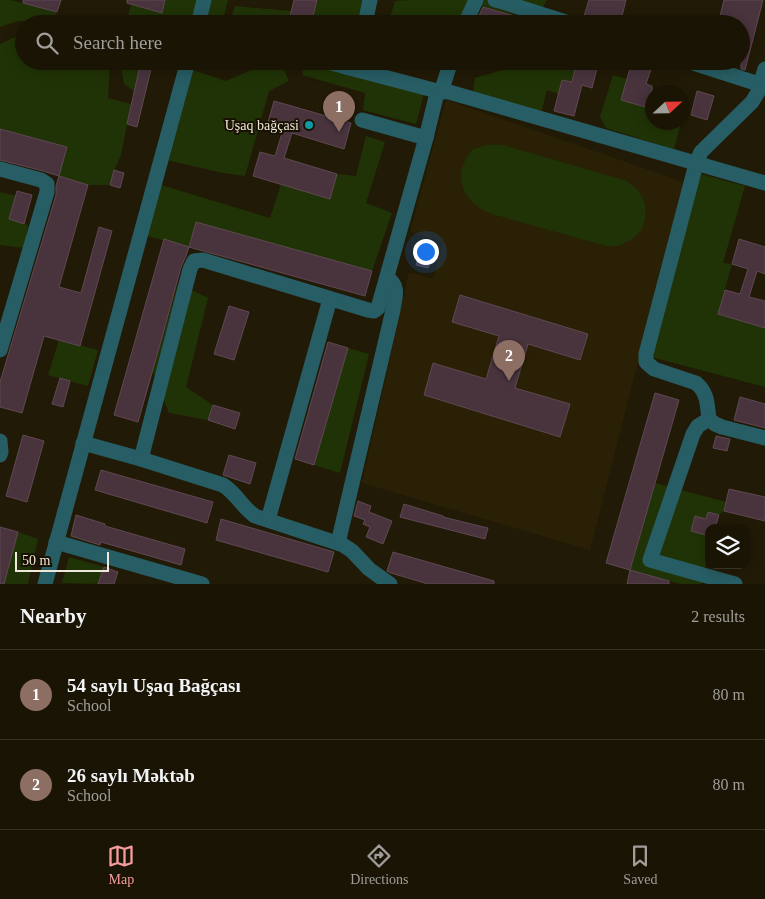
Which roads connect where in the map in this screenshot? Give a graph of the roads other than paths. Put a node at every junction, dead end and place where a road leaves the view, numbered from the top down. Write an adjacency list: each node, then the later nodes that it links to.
1 (204, 0): 5 (street)
2 (370, 0): 6 (street)
3 (476, 0): 7 (street)
4 (496, 0): 8 (street)
5 (200, 15)
6 (367, 15)
7 (469, 15)
8 (544, 15)
9 (765, 69): 14 (street)
10 (186, 70): 28 (street)
11 (367, 70): 15 (street)
12 (448, 70): 15 (street)
13 (714, 70): 14 (street)
14 (763, 86): 18 (street)
15 (442, 92): 17 (street); 18 (street)
16 (362, 120): 17 (street)
17 (426, 138): 21 (street)
18 (696, 164): 20 (street); 25 (street)
19 (0, 169): 23 (street)
20 (765, 183)
21 (387, 278): 22 (street); 33 (street)
22 (330, 298): 30 (street); 31 (street)
23 (4, 320): 24 (street)
24 (0, 350)
25 (709, 419): 26 (street); 37 (street)
26 (765, 438)
27 (0, 441): 29 (street)
28 (83, 443): 30 (street); 32 (street)
29 (0, 455)
30 (141, 459): 31 (street)
31 (268, 520): 33 (street)
32 (56, 542): 34 (street); 35 (street)
33 (338, 542): 36 (street)
34 (45, 584)
35 (202, 584)
36 (390, 584)
37 (735, 584)

